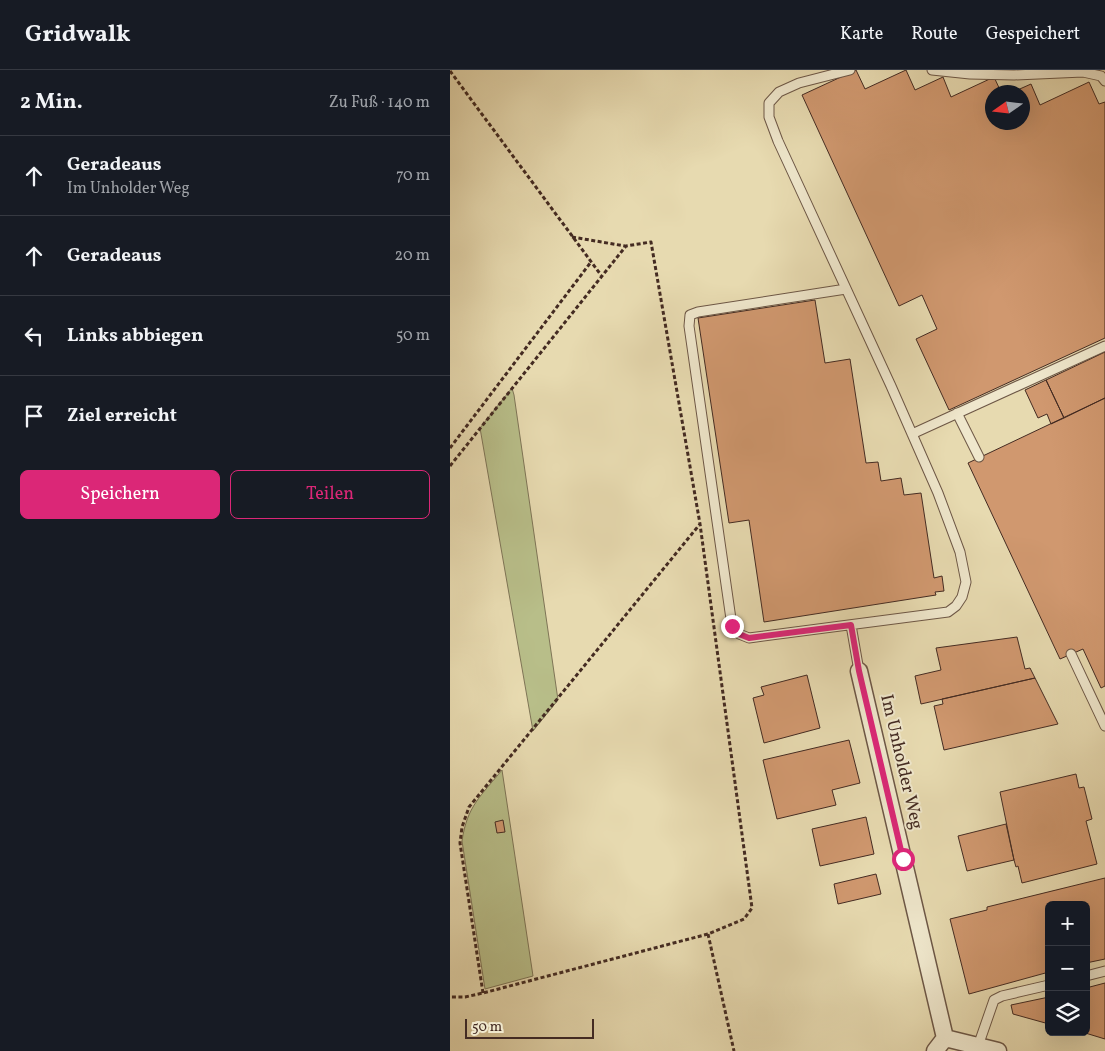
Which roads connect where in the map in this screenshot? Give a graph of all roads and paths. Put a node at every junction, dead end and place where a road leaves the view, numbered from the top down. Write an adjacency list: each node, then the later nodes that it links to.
1 (850, 70): 9 (lane)
2 (932, 70): 4 (lane)
3 (450, 71): 5 (path)
4 (1105, 81)
5 (572, 237): 6 (path); 7 (path)
6 (626, 246): 8 (path); 16 (path)
7 (591, 262): 8 (path); 13 (path)
8 (600, 276): 15 (path)
9 (846, 289): 12 (lane); 17 (lane)
10 (1105, 346): 11 (lane)
11 (958, 413): 12 (lane); 14 (lane)
12 (912, 434): 17 (lane)
13 (450, 448)
14 (979, 457)
15 (450, 466)
16 (700, 524): 21 (path); 25 (path)
17 (851, 625): 19 (lane)
18 (1071, 654): 20 (lane)
19 (859, 671): 27 (street, Im Unholder Weg)
20 (1105, 726)
21 (708, 934): 25 (path); 29 (path)
22 (1105, 971): 23 (lane)
23 (1090, 975)
24 (1045, 986): 28 (lane)
25 (483, 994): 26 (path)
26 (450, 997)
27 (940, 1044): 28 (street)
28 (978, 1046): 30 (street)
29 (734, 1051)
30 (998, 1051)

